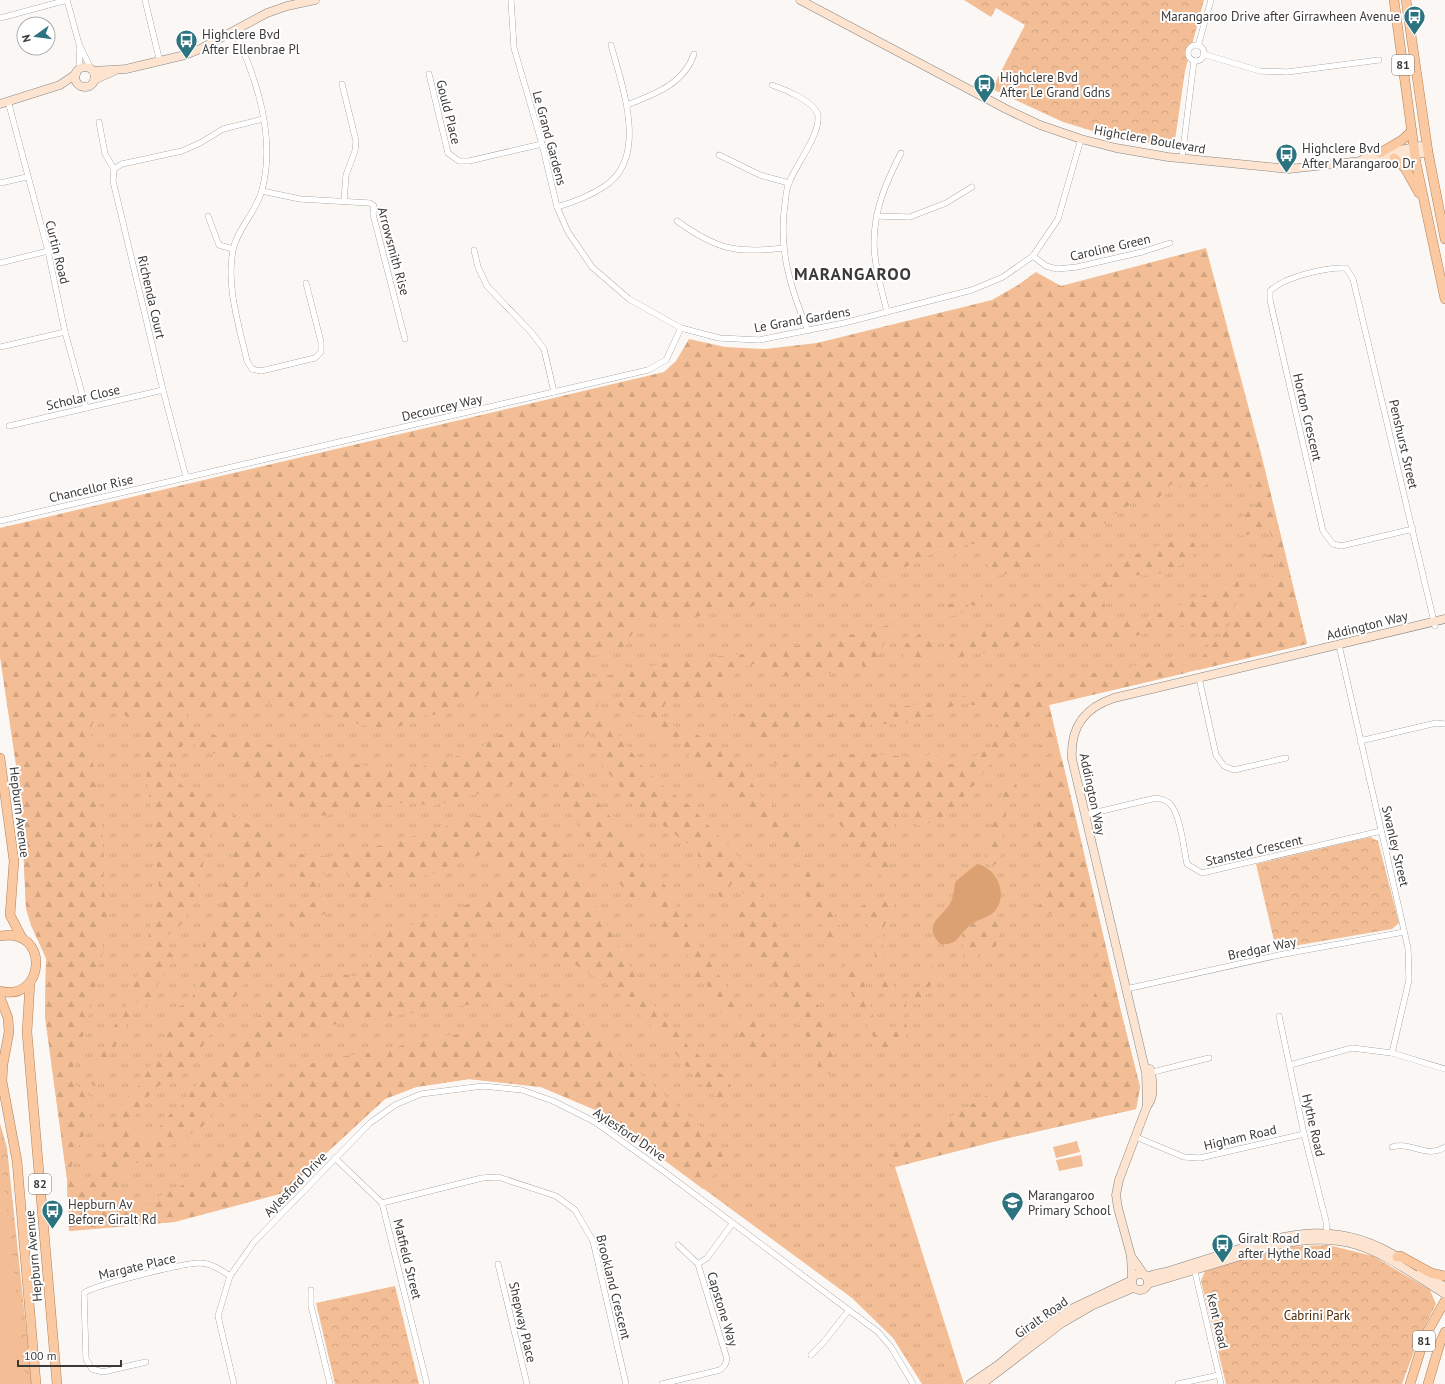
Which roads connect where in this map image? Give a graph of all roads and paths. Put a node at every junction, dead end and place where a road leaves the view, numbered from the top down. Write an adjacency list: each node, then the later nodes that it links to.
1 (67, 0): 9 (street); 11 (street)
2 (145, 0): 18 (street)
3 (315, 0): 10 (street)
4 (511, 0): 32 (street, Le Grand Gardens)
5 (800, 0): 31 (street, Highclere Boulevard)
6 (1211, 0): 13 (street)
7 (1394, 0): 30 (main road, 81)
8 (1406, 0): 33 (main road, 81)
9 (0, 18)
10 (234, 31): 18 (street); 28 (street)
11 (79, 44): 19 (street); 20 (street)
12 (611, 45): 27 (street)
13 (1198, 46): 15 (street); 17 (street)
14 (694, 54): 27 (street)
15 (1203, 54): 16 (street); 17 (street)
16 (1379, 60)
17 (1194, 61): 38 (street)
18 (160, 62): 20 (street)
19 (78, 71): 20 (street); 22 (street); 24 (street)
20 (93, 73): 22 (street)
21 (429, 74): 32 (street, Gould Place)
22 (79, 84): 24 (street)
23 (342, 84): 48 (street)
24 (60, 85): 26 (street)
25 (772, 85): 44 (street)
26 (4, 103): 42 (street, Curtin Road)
27 (627, 105): 49 (street)
28 (263, 119): 41 (street); 46 (street)
29 (98, 122): 41 (street, Richenda Court)
30 (1412, 131): 34 (main road, 81); 36 (main road)
31 (1081, 139): 38 (street, Highclere Boulevard); 59 (street, Le Grand Gardens)
32 (542, 144): 49 (street, Le Grand Gardens)
33 (1427, 149): 34 (street, Highclere Boulevard); 53 (main road, 81)
34 (1414, 151): 36 (street, Highclere Boulevard); 39 (street, Highclere Boulevard); 47 (main road, 81)
35 (901, 153): 51 (street)
36 (1380, 153): 40 (street, Highclere Boulevard)
37 (719, 155): 44 (street)
38 (1182, 158): 40 (street, Highclere Boulevard)
39 (1394, 158): 40 (street, Highclere Boulevard); 47 (main road)
40 (1361, 161)
41 (114, 170): 70 (street, Richenda Court)
42 (27, 177): 43 (street); 58 (street, Curtin Road)
43 (0, 183)
44 (789, 183): 55 (street)
45 (972, 187): 51 (street)
46 (262, 191): 48 (street, Arrowsmith Rise); 56 (street)
47 (1422, 198): 63 (main road, 81)
48 (344, 201): 68 (street, Arrowsmith Rise)
49 (557, 207): 65 (street, Le Grand Gardens)
50 (208, 216): 56 (street)
51 (876, 216): 64 (street)
52 (677, 221): 55 (street)
53 (1445, 239)
54 (1170, 243): 59 (street, Caroline Green)
55 (783, 248): 66 (street)
56 (233, 249): 62 (street)
57 (474, 250): 71 (street)
58 (48, 251): 60 (street); 67 (street, Curtin Road)
59 (1033, 256): 64 (street, Le Grand Gardens)
60 (0, 263)
61 (1346, 268): 76 (street, Penshurst Street); 76 (street, Horton Crescent)
62 (306, 283)
63 (1445, 299)
64 (887, 312): 66 (street, Le Grand Gardens)
65 (681, 328): 66 (street, Le Grand Gardens); 71 (street, Decourcey Way)
66 (808, 331)
67 (65, 332): 69 (street); 72 (street, Curtin Road)
68 (405, 339)
69 (0, 347)
70 (163, 390): 72 (street, Scholar Close); 74 (street, Richenda Court)
71 (554, 392): 74 (street, Decourcey Way)
72 (86, 408): 73 (street, Scholar Close)
73 (8, 426)
74 (186, 477): 75 (street, Chancellor Rise)
75 (0, 521)
76 (1413, 530): 78 (street, Penshurst Street)
77 (1445, 619): 78 (street, Addington Way)
78 (1435, 624): 79 (street, Addington Way); 80 (street, Addington Way)
79 (1445, 624)
80 (1339, 647): 81 (street, Addington Way); 83 (street, Swanley Street)
81 (1200, 680): 85 (street); 86 (street, Addington Way)
82 (1445, 724): 83 (street)
83 (1360, 741): 87 (street, Swanley Street)
84 (0, 758): 90 (main road, Hepburn Avenue / 82)
85 (1286, 758)
86 (1087, 814): 87 (street, Stansted Crescent); 92 (street, Addington Way)
87 (1381, 831): 88 (street, Swanley Street)
88 (1404, 932): 92 (street, Bredgar Way); 96 (street, Swanley Street)
89 (0, 936): 90 (main road)
90 (22, 938): 91 (main road, 82)
91 (30, 983): 93 (main road); 129 (main road, Hepburn Avenue / 82)
92 (1128, 989): 100 (street, Addington Way)
93 (0, 991)
94 (0, 997): 128 (main road, Hepburn Avenue / 82)
95 (1279, 1016): 98 (street, Hythe Road)
96 (1392, 1053): 98 (street); 99 (street)
97 (1209, 1058): 100 (street)
98 (1290, 1065): 101 (street, Hythe Road)
99 (1445, 1069)
100 (1148, 1073): 102 (street, Addington Way)
101 (1304, 1134): 102 (street, Higham Road); 108 (street, Hythe Road)
102 (1136, 1137): 110 (street, Addington Way)
103 (1392, 1147): 104 (street)
104 (1445, 1147)
105 (335, 1158): 106 (street); 107 (street, Aylesford Drive); 115 (street, Aylesford Drive)
106 (382, 1203): 132 (street, Matfield Street); 134 (street, Brookland Crescent)
107 (732, 1224): 113 (street, Capstone Way); 123 (street, Aylesford Drive)
108 (1327, 1236): 111 (street); 114 (street); 121 (street)
109 (678, 1245): 113 (street, Capstone Way)
110 (1131, 1256): 117 (street, Addington Way); 118 (street, Addington Way)
111 (1397, 1257): 116 (main road); 119 (street)
112 (498, 1264): 133 (street, Shepway Place)
113 (698, 1264): 135 (street, Capstone Way)
114 (1194, 1267): 117 (street); 127 (street, Kent Road)
115 (230, 1276): 126 (street, Margate Place); 130 (street, Aylesford Drive)
116 (1445, 1276)
117 (1146, 1279): 118 (street); 118 (street)
118 (1132, 1282): 137 (street, Giralt Road); 138 (street, Giralt Road)
119 (1445, 1287)
120 (311, 1290): 131 (street)
121 (1445, 1294)
122 (1445, 1301): 141 (main road, 81)
123 (848, 1310): 125 (street); 136 (street, Aylesford Drive)
124 (1445, 1332): 142 (main road, 81)
125 (810, 1355)
126 (146, 1362)
127 (1219, 1375): 139 (street); 140 (street, Kent Road)
128 (36, 1384)
129 (57, 1384)
130 (234, 1384)
131 (330, 1384)
132 (427, 1384)
133 (527, 1384)
134 (626, 1384)
135 (662, 1384)
136 (913, 1384)
137 (970, 1384)
138 (982, 1384)
139 (1178, 1384)
140 (1221, 1384)
141 (1410, 1384)
142 (1428, 1384)

